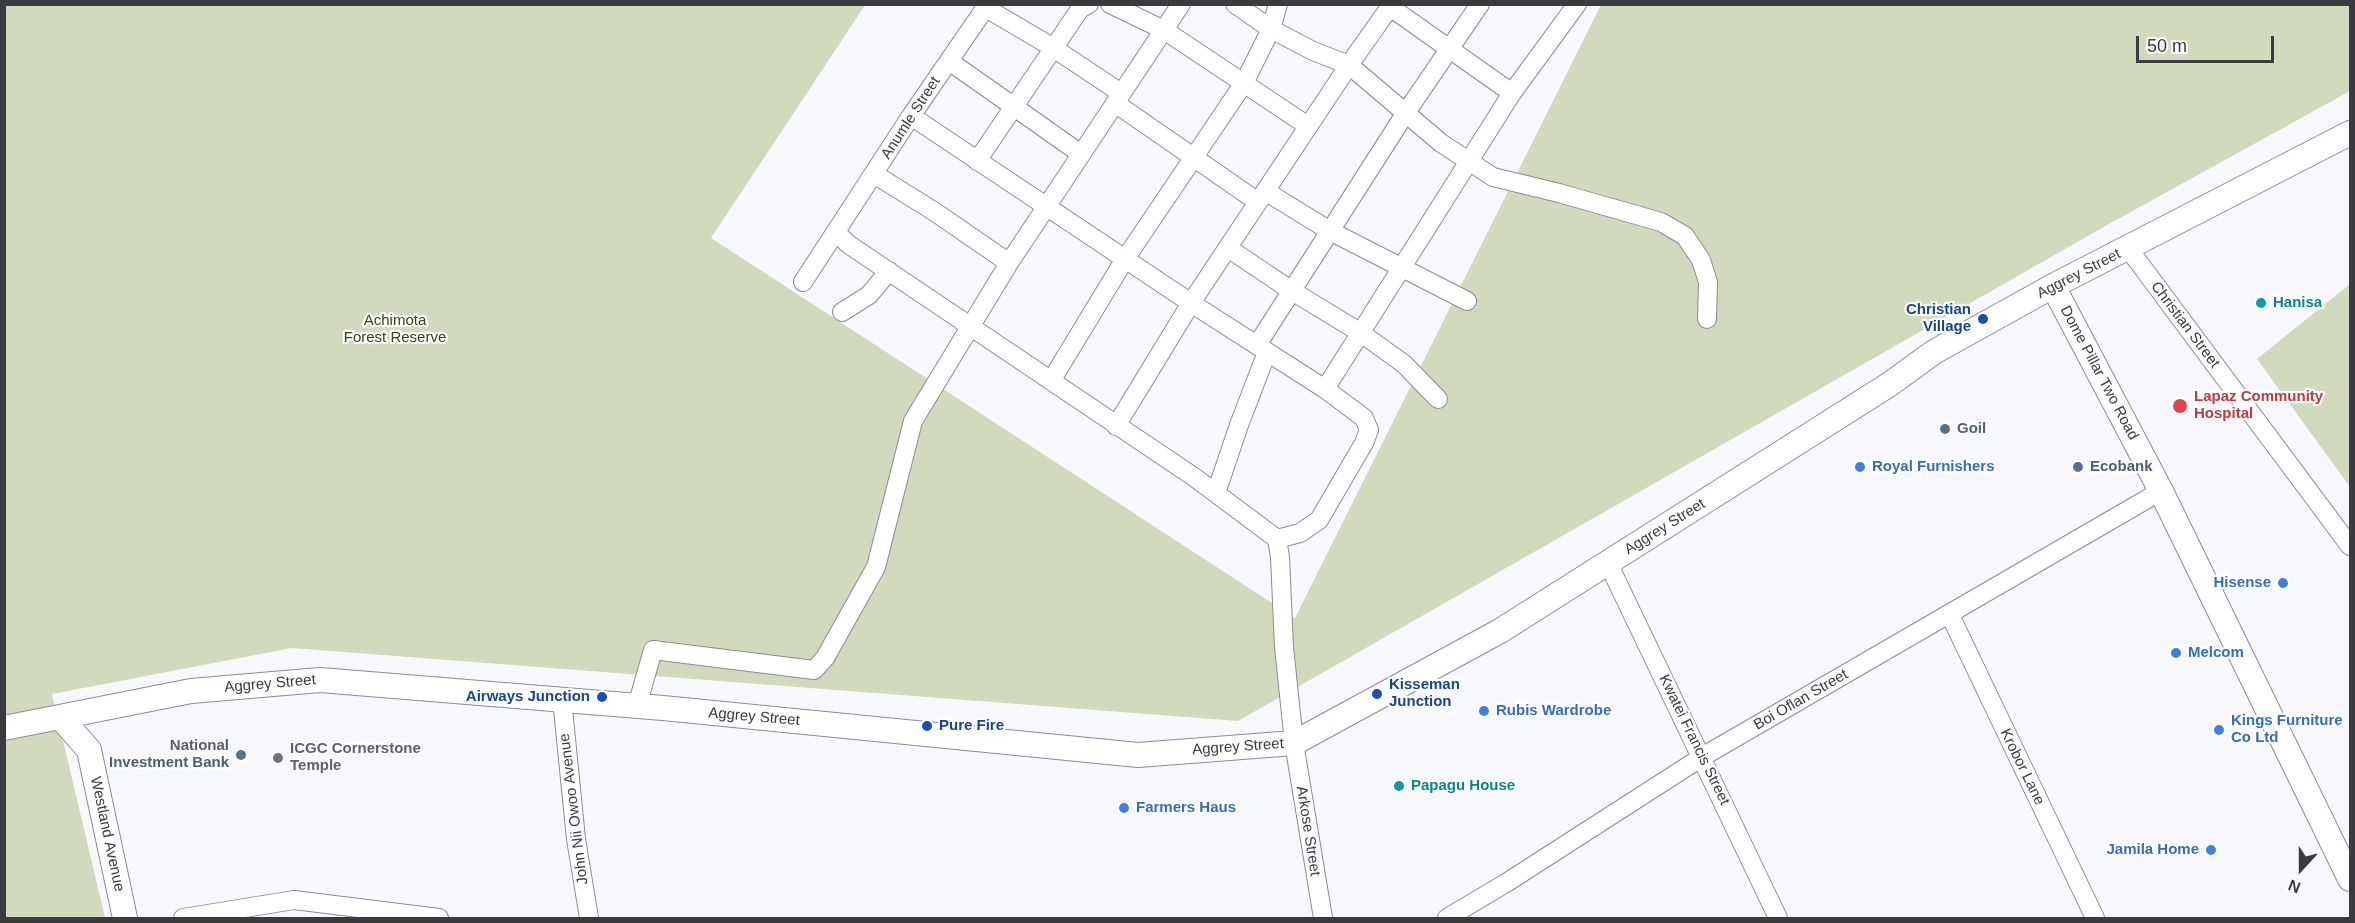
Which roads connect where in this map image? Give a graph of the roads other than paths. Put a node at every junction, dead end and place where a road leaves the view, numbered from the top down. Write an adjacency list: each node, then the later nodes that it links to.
1 (1089, 4): 12 (street)
2 (1110, 4): 11 (street)
3 (1180, 4): 11 (street)
4 (1235, 4): 10 (street)
5 (1278, 4): 10 (street)
6 (1480, 4): 13 (street)
7 (1577, 4): 17 (street)
8 (987, 6): 12 (street); 14 (street, Anumle Street)
9 (1391, 6): 13 (street); 15 (street)
10 (1271, 29): 15 (street); 16 (street)
11 (1164, 30): 16 (street); 18 (street)
12 (1052, 47): 18 (street); 19 (street)
13 (1450, 48): 17 (street); 20 (street)
14 (950, 61): 19 (street); 21 (street, Anumle Street)
15 (1348, 65): 20 (street); 22 (street)
16 (1244, 83): 22 (street); 25 (street)
17 (1512, 93): 27 (street)
18 (1118, 98): 24 (street); 25 (street)
19 (1014, 106): 24 (street); 26 (street)
20 (1405, 114): 27 (street); 31 (street)
21 (912, 116): 26 (street); 28 (street, Anumle Street)
22 (1308, 126): 29 (street)
23 (2350, 133): 34 (main road, Aggrey Street)
24 (1081, 154): 30 (street)
25 (1195, 158): 29 (street); 35 (street)
26 (977, 161): 30 (street)
27 (1469, 161): 37 (street); 45 (street)
28 (874, 174): 32 (street, Anumle Street); 36 (street)
29 (1262, 197): 31 (street); 33 (street)
30 (1047, 206): 35 (street); 36 (street)
31 (1330, 231): 37 (street); 41 (street)
32 (836, 232): 38 (street); 39 (street, Anumle Street)
33 (1228, 248): 41 (street); 43 (street)
34 (2128, 248): 40 (main road, Aggrey Street); 56 (street, Christian Street)
35 (1125, 259): 43 (street); 49 (street)
36 (1009, 263): 46 (street)
37 (1401, 268): 42 (street); 47 (street)
38 (889, 271): 44 (street); 46 (street)
39 (803, 282)
40 (2053, 286): 53 (main road, Dome Pillar Two Road); 57 (main road, Aggrey Street)
41 (1292, 291): 47 (street); 48 (street)
42 (1467, 301)
43 (1191, 303): 48 (street); 52 (street)
44 (842, 312)
45 (1707, 319)
46 (972, 326): 49 (street); 60 (street)
47 (1361, 333): 50 (street); 51 (street)
48 (1262, 349): 50 (street); 54 (street)
49 (1051, 381): 52 (street)
50 (1325, 389): 55 (street)
51 (1438, 399)
52 (1116, 426): 54 (street)
53 (2162, 491): 58 (street, Boi Oflan Street); 67 (main road, Dome Pillar Two Road)
54 (1216, 493): 55 (street)
55 (1277, 539): 64 (street, Arkose Street)
56 (2350, 546)
57 (1608, 563): 64 (main road, Aggrey Street); 66 (street, Kwatei Francis Street)
58 (1950, 615): 66 (street, Boi Oflan Street); 76 (street, Krobor Lane)
59 (562, 699): 60 (main road, Aggrey Street); 61 (main road, Aggrey Street); 72 (street, John Nii Owoo Avenue)
60 (637, 706): 64 (main road, Aggrey Street)
61 (105, 709): 62 (main road, Aggrey Street); 65 (main road)
62 (60, 717): 63 (main road, Aggrey Street); 65 (main road, Westland Avenue)
63 (4, 728)
64 (1293, 743): 73 (street, Arkose Street)
65 (89, 750): 69 (main road, Westland Avenue)
66 (1702, 757): 74 (street, Boi Oflan Street); 75 (street, Kwatei Francis Street)
67 (2350, 879)
68 (346, 913): 70 (street); 71 (street)
69 (124, 918)
70 (183, 918)
71 (439, 918)
72 (589, 918)
73 (1323, 918)
74 (1447, 918)
75 (1778, 918)
76 (2095, 918)

